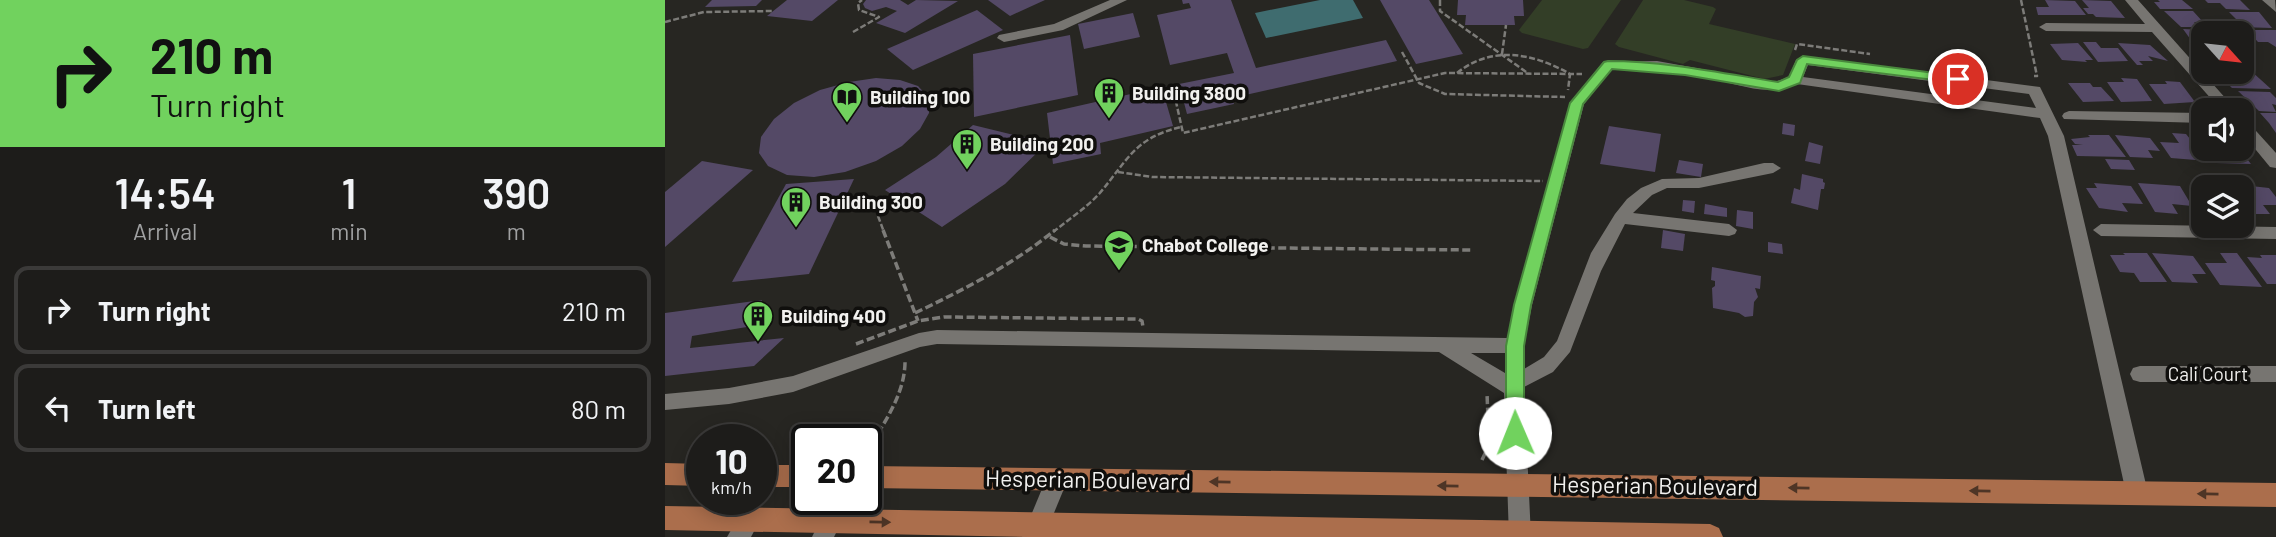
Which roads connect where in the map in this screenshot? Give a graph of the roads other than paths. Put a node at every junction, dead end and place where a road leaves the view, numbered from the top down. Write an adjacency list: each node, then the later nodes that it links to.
1 (1121, 0): 7 (street)
2 (2131, 0): 6 (street)
3 (2268, 0): 4 (street)
4 (2276, 8)
5 (2046, 27): 6 (street)
6 (2156, 28): 8 (street)
7 (1004, 38)
8 (2218, 98)
9 (2069, 116): 10 (street)
10 (2191, 118)
11 (2254, 138): 12 (street)
12 (2276, 163)
13 (1773, 168): 14 (street)
14 (1622, 218): 15 (street); 22 (street)
15 (1729, 230)
16 (2101, 230): 17 (street)
17 (2276, 233)
18 (1440, 344): 19 (street); 22 (street); 23 (street)
19 (1515, 346): 22 (street); 29 (street)
20 (2140, 374): 21 (street, Cali Court)
21 (2276, 374)
22 (1514, 386): 28 (street)
23 (665, 402)
24 (665, 474): 25 (main road)
25 (686, 475)
26 (882, 477): 27 (main road, Hesperian Boulevard)
27 (1057, 479): 28 (main road, Hesperian Boulevard, one-way to 27); 34 (street)
28 (1516, 486): 29 (main road, Hesperian Boulevard, one-way to 28); 38 (street)
29 (2137, 493): 30 (main road, Hesperian Boulevard, one-way to 29)
30 (2276, 495)
31 (665, 518): 32 (main road)
32 (743, 528): 33 (main road)
33 (827, 529): 34 (main road, one-way to 34)
34 (1035, 531): 35 (main road)
35 (1139, 532): 36 (main road)
36 (1172, 532): 37 (main road)
37 (1317, 533): 38 (main road)
38 (1520, 536): 39 (main road)
39 (1700, 537): 40 (main road)
40 (1710, 537)

